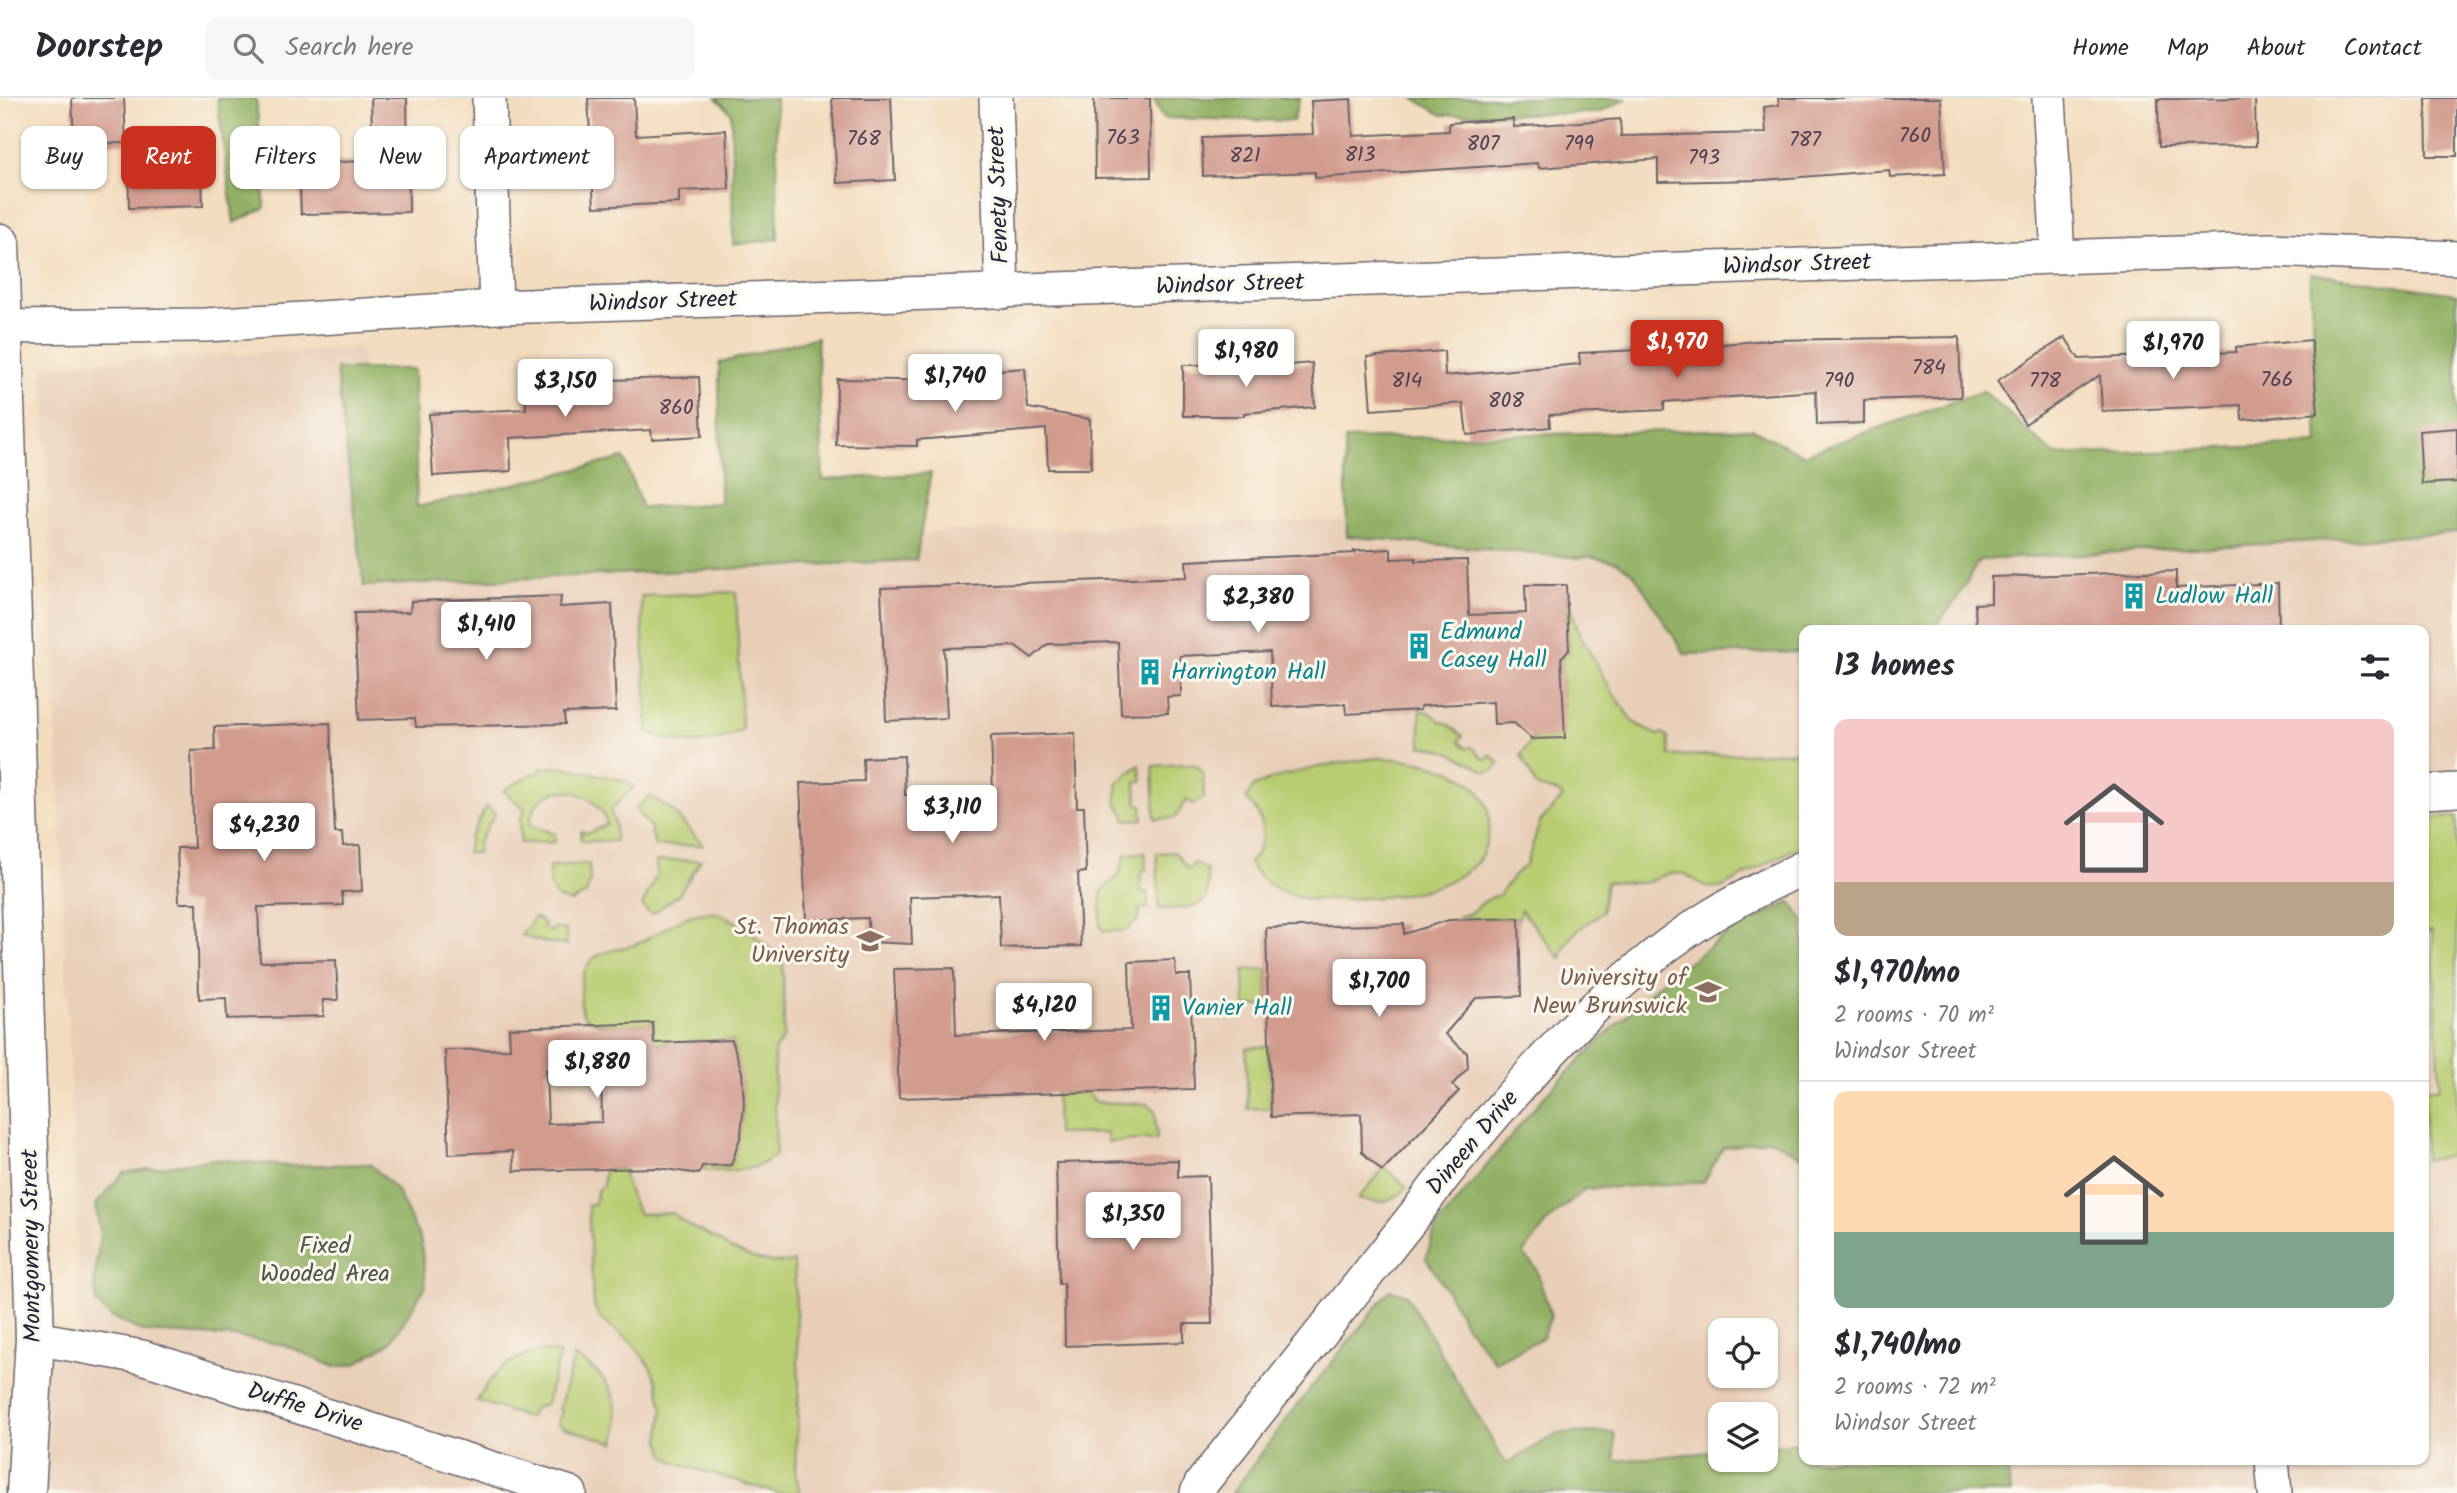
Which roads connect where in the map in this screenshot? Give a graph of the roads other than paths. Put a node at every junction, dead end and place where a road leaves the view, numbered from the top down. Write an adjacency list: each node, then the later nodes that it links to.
1 (489, 98): 8 (street)
2 (996, 98): 7 (street, Fenety Street)
3 (2049, 98): 5 (street)
4 (0, 243): 9 (street, Montgomery Street)
5 (2058, 256): 6 (street, Windsor Street); 7 (street, Windsor Street)
6 (2457, 258)
7 (1002, 292): 8 (street, Windsor Street)
8 (496, 307): 9 (street, Windsor Street)
9 (4, 327): 13 (street, Montgomery Street)
10 (2457, 790): 11 (street)
11 (2429, 792)
12 (1799, 870): 15 (street, Dineen Drive)
13 (35, 1338): 16 (street, Montgomery Street); 17 (street, Duffie Drive)
14 (2272, 1465): 18 (street)
15 (1195, 1490)
16 (26, 1493)
17 (570, 1493)
18 (2275, 1493)

